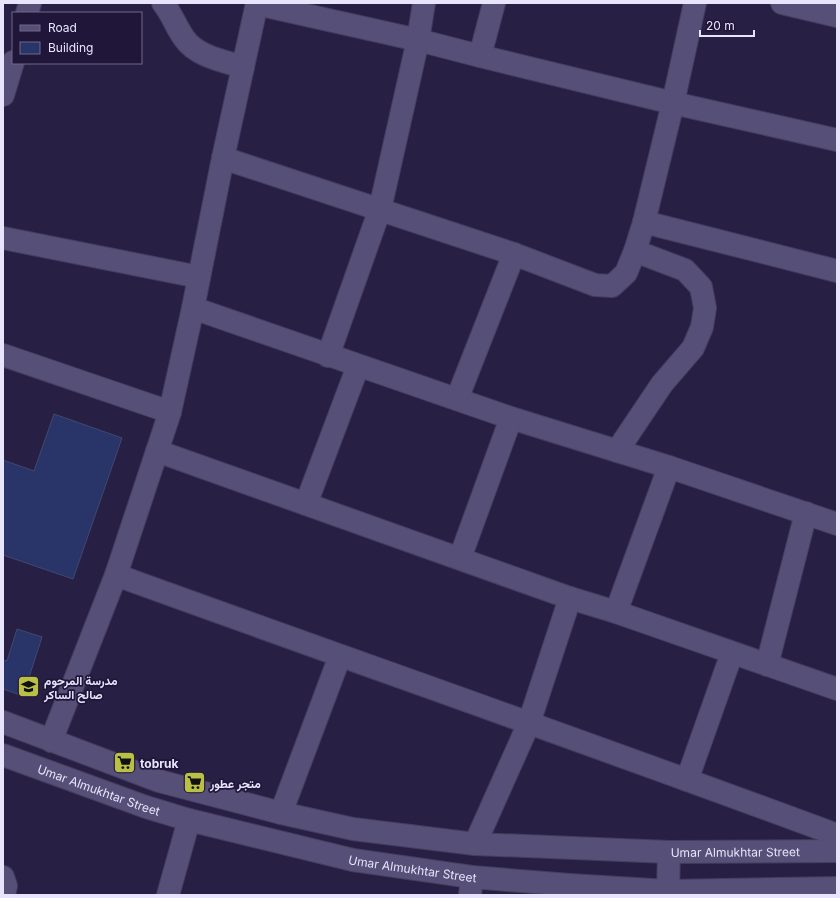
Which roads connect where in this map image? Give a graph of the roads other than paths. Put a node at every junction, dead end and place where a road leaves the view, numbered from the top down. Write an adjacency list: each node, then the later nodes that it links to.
1 (163, 3): 11 (street)
2 (424, 3): 8 (street)
3 (494, 3): 9 (street)
4 (695, 3): 13 (street)
5 (782, 3): 7 (street)
6 (257, 4): 8 (street); 11 (street)
7 (837, 16)
8 (418, 40): 9 (street); 16 (street)
9 (480, 56): 13 (street)
10 (12, 64): 12 (street)
11 (243, 67): 15 (street)
12 (3, 95)
13 (674, 103): 14 (street); 17 (street)
14 (837, 140)
15 (223, 158): 16 (street); 22 (street)
16 (380, 209): 20 (street); 25 (street)
17 (644, 222): 19 (street); 21 (street)
18 (3, 238): 22 (street)
19 (635, 251): 20 (street); 31 (street)
20 (514, 254): 27 (street)
21 (837, 271)
22 (199, 277): 23 (street)
23 (193, 308): 25 (street); 28 (street)
24 (3, 355): 28 (street)
25 (328, 356): 26 (street)
26 (358, 366): 27 (street); 33 (street)
27 (457, 399): 29 (street)
28 (170, 412): 30 (street)
29 (511, 418): 31 (street); 36 (street)
30 (157, 451): 33 (street); 37 (street)
31 (617, 451): 32 (street)
32 (669, 467): 34 (street); 39 (street)
33 (306, 504): 36 (street)
34 (806, 513): 35 (street); 42 (street)
35 (837, 524)
36 (460, 558): 38 (street)
37 (116, 574): 41 (street); 46 (street)
38 (570, 598): 39 (street); 45 (street)
39 (616, 612): 40 (street)
40 (732, 653): 42 (street); 48 (street)
41 (340, 656): 45 (street); 49 (street)
42 (766, 665): 43 (street)
43 (837, 689)
44 (3, 722): 46 (street, Umar Almukhtar Street)
45 (529, 723): 48 (street); 52 (street)
46 (51, 741): 49 (street, Umar Almukhtar Street)
47 (3, 755): 50 (street, Umar Almukhtar Street)
48 (687, 780): 51 (street)
49 (281, 813): 52 (street, Umar Almukhtar Street)
50 (189, 820): 56 (street, Umar Almukhtar Street); 61 (street)
51 (837, 835)
52 (475, 844): 54 (street, Umar Almukhtar Street)
53 (837, 851): 54 (street, Umar Almukhtar Street)
54 (669, 852): 58 (street)
55 (3, 877): 60 (street)
56 (471, 886): 58 (street, Umar Almukhtar Street)
57 (837, 888): 59 (street, Umar Almukhtar Street)
58 (668, 891): 59 (street, Umar Almukhtar Street)
59 (764, 892)
60 (4, 895)
61 (168, 895)

